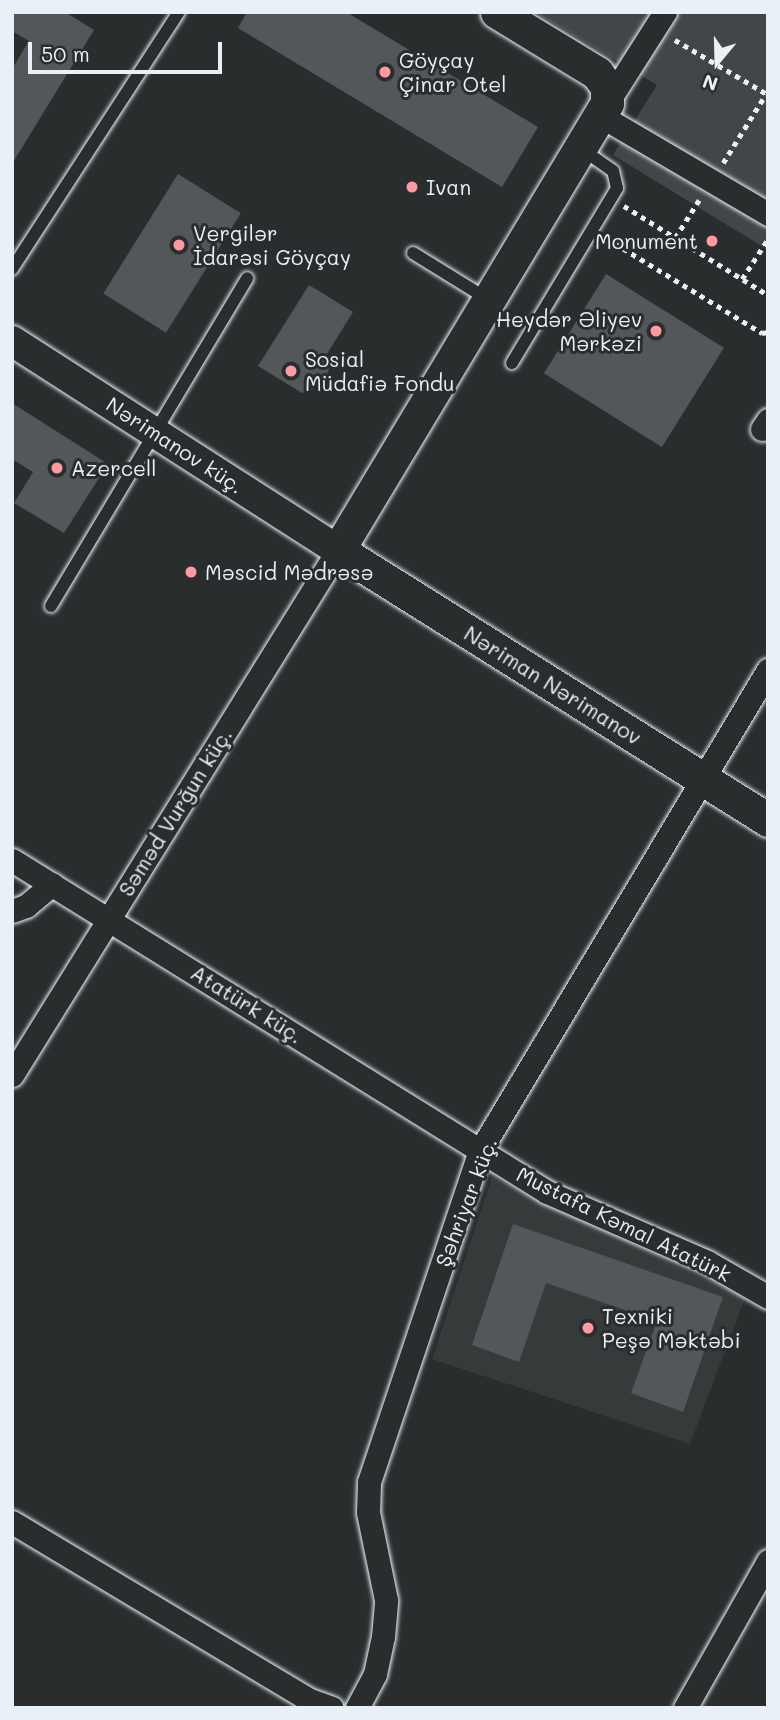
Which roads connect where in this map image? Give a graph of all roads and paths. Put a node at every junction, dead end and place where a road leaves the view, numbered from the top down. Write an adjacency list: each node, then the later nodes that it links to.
1 (179, 12): 12 (lane)
2 (497, 12): 5 (main road)
3 (664, 22): 4 (path); 5 (street)
4 (768, 95)
5 (602, 97): 6 (main road); 8 (street)
6 (581, 149): 7 (lane); 16 (main road)
7 (612, 198): 9 (lane); 14 (path)
8 (768, 214)
9 (592, 230): 17 (path); 19 (lane)
10 (768, 239): 14 (path)
11 (413, 253): 16 (lane)
12 (12, 269)
13 (247, 278): 20 (lane)
14 (742, 279): 15 (path)
15 (768, 295)
16 (490, 300): 21 (main road)
17 (768, 332)
18 (12, 341): 20 (street, Nərimanov küç.)
19 (512, 363)
20 (153, 431): 21 (street, Nərimanov küç.); 22 (lane)
21 (338, 550): 24 (main road, Nəriman Nərimanov); 29 (street, Səməd Vurğun küç.)
22 (51, 606)
23 (768, 670): 24 (street, Şəhriyar küç.)
24 (703, 779): 25 (main road, Nəriman Nərimanov); 31 (street, Şəhriyar küç.)
25 (768, 820)
26 (12, 860): 27 (street, Atatürk küç.)
27 (52, 884): 28 (street); 29 (street, Atatürk küç.)
28 (12, 911)
29 (110, 918): 30 (street, Səməd Vurğun küç.); 31 (street, Atatürk küç.)
30 (12, 1075)
31 (480, 1151): 32 (street, Mustafa Kəmal Atatürk); 36 (street, Şəhriyar küç.)
32 (768, 1297)
33 (12, 1522): 35 (street)
34 (768, 1561): 37 (street)
35 (332, 1708)
36 (356, 1708)
37 (685, 1708)

